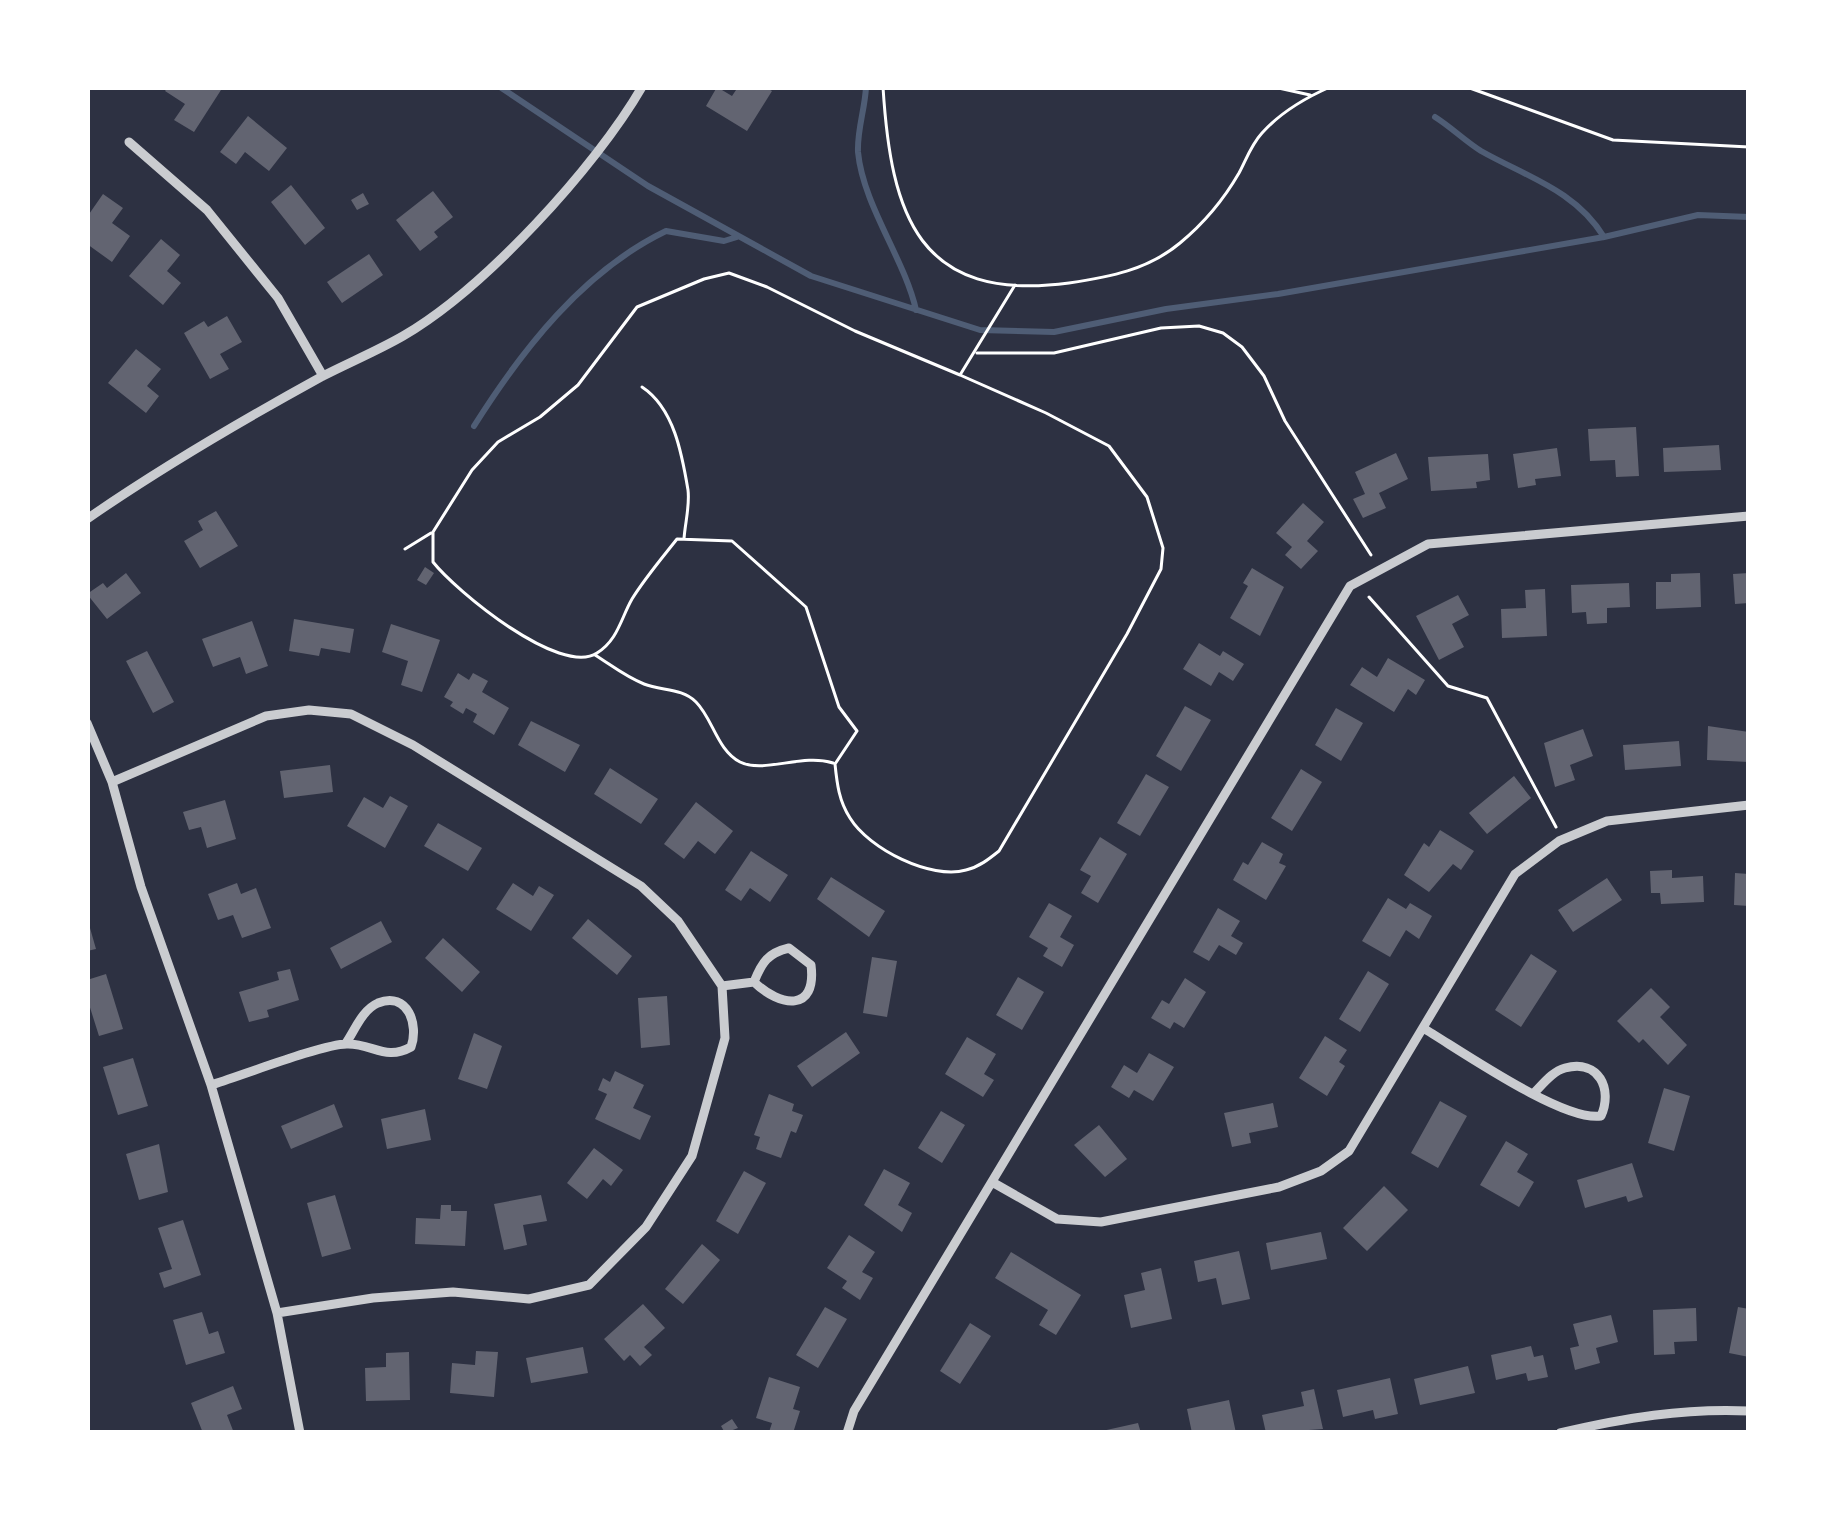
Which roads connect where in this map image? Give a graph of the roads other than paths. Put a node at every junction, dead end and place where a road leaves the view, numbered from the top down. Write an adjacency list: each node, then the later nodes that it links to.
1 (641, 87): 3 (street)
2 (129, 142): 3 (street)
3 (323, 376): 5 (street)
4 (1749, 516): 15 (street)
5 (87, 519)
6 (87, 723): 7 (street)
7 (112, 782): 10 (street); 13 (street)
8 (1749, 805): 11 (street)
9 (754, 982): 9 (street); 10 (street)
10 (722, 986): 16 (street)
11 (1423, 1028): 14 (street); 15 (street)
12 (346, 1043): 12 (street); 13 (street)
13 (211, 1085): 16 (street)
14 (1534, 1093): 14 (street)
15 (992, 1182): 19 (street)
16 (277, 1313): 18 (street)
17 (1749, 1411): 20 (street)
18 (300, 1433)
19 (847, 1433)
20 (1560, 1433)

